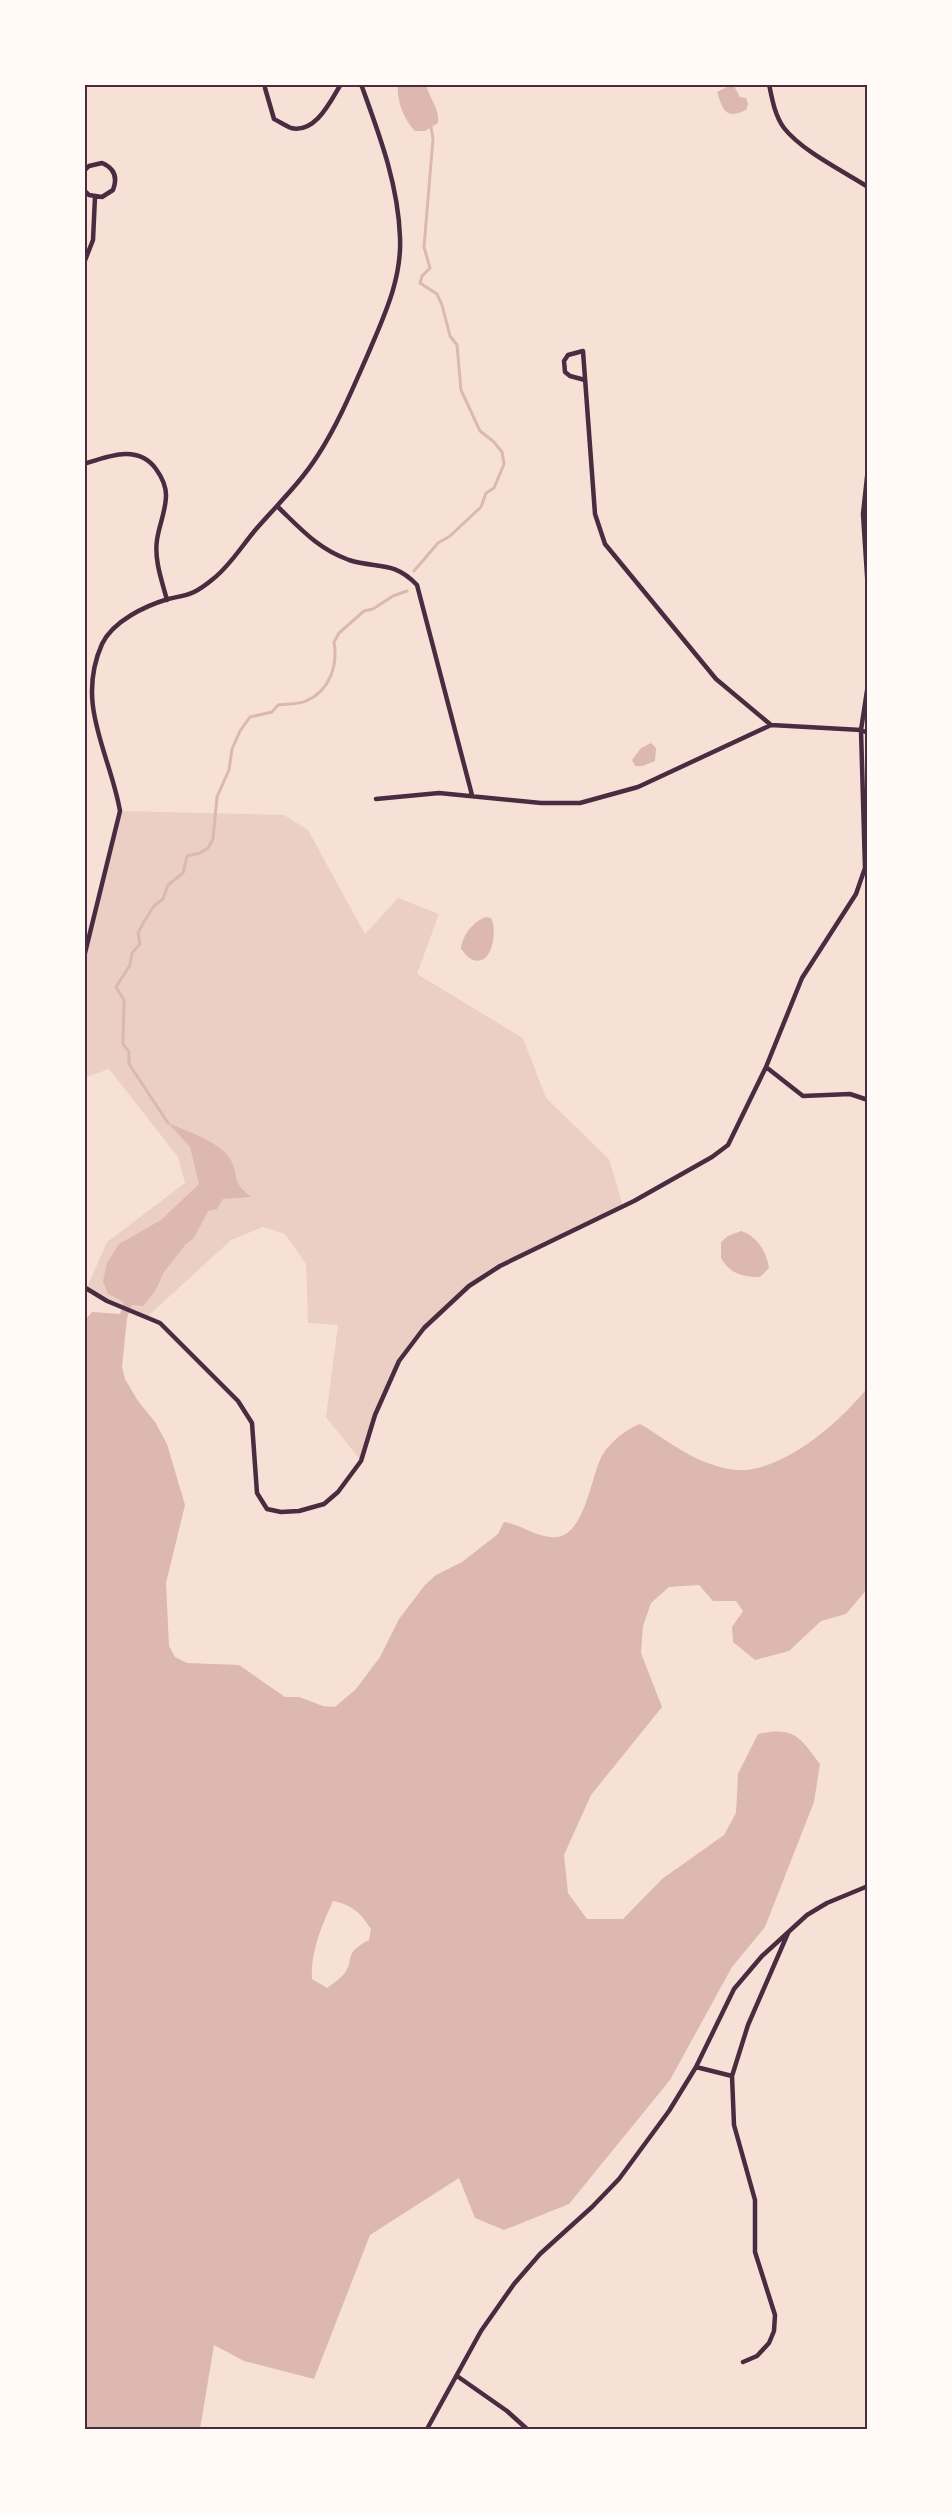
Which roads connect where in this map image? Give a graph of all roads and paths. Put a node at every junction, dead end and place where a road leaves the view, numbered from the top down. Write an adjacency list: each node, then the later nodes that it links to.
1 (341, 84): 4 (street)
2 (361, 84): 13 (street)
3 (769, 84): 6 (street)
4 (265, 88)
5 (84, 171): 8 (street)
6 (868, 187)
7 (84, 190): 8 (street)
8 (95, 197): 9 (street)
9 (84, 263)
10 (585, 380): 10 (street); 17 (street)
11 (84, 464): 15 (street)
12 (868, 468): 14 (street)
13 (278, 507): 15 (street); 20 (street)
14 (868, 590)
15 (167, 600): 22 (street)
16 (868, 684): 18 (street)
17 (771, 725): 18 (street); 20 (street)
18 (861, 730): 19 (street); 23 (street)
19 (868, 734)
20 (472, 795): 21 (street)
21 (376, 799)
22 (84, 957)
23 (766, 1067): 24 (street); 25 (street)
24 (868, 1100)
25 (84, 1287)
26 (868, 1886): 27 (street)
27 (789, 1931): 28 (street); 29 (street)
28 (696, 2067): 29 (street); 31 (street)
29 (732, 2076): 30 (street)
30 (743, 2362)
31 (457, 2376): 32 (street); 33 (street)
32 (427, 2429)
33 (527, 2429)

